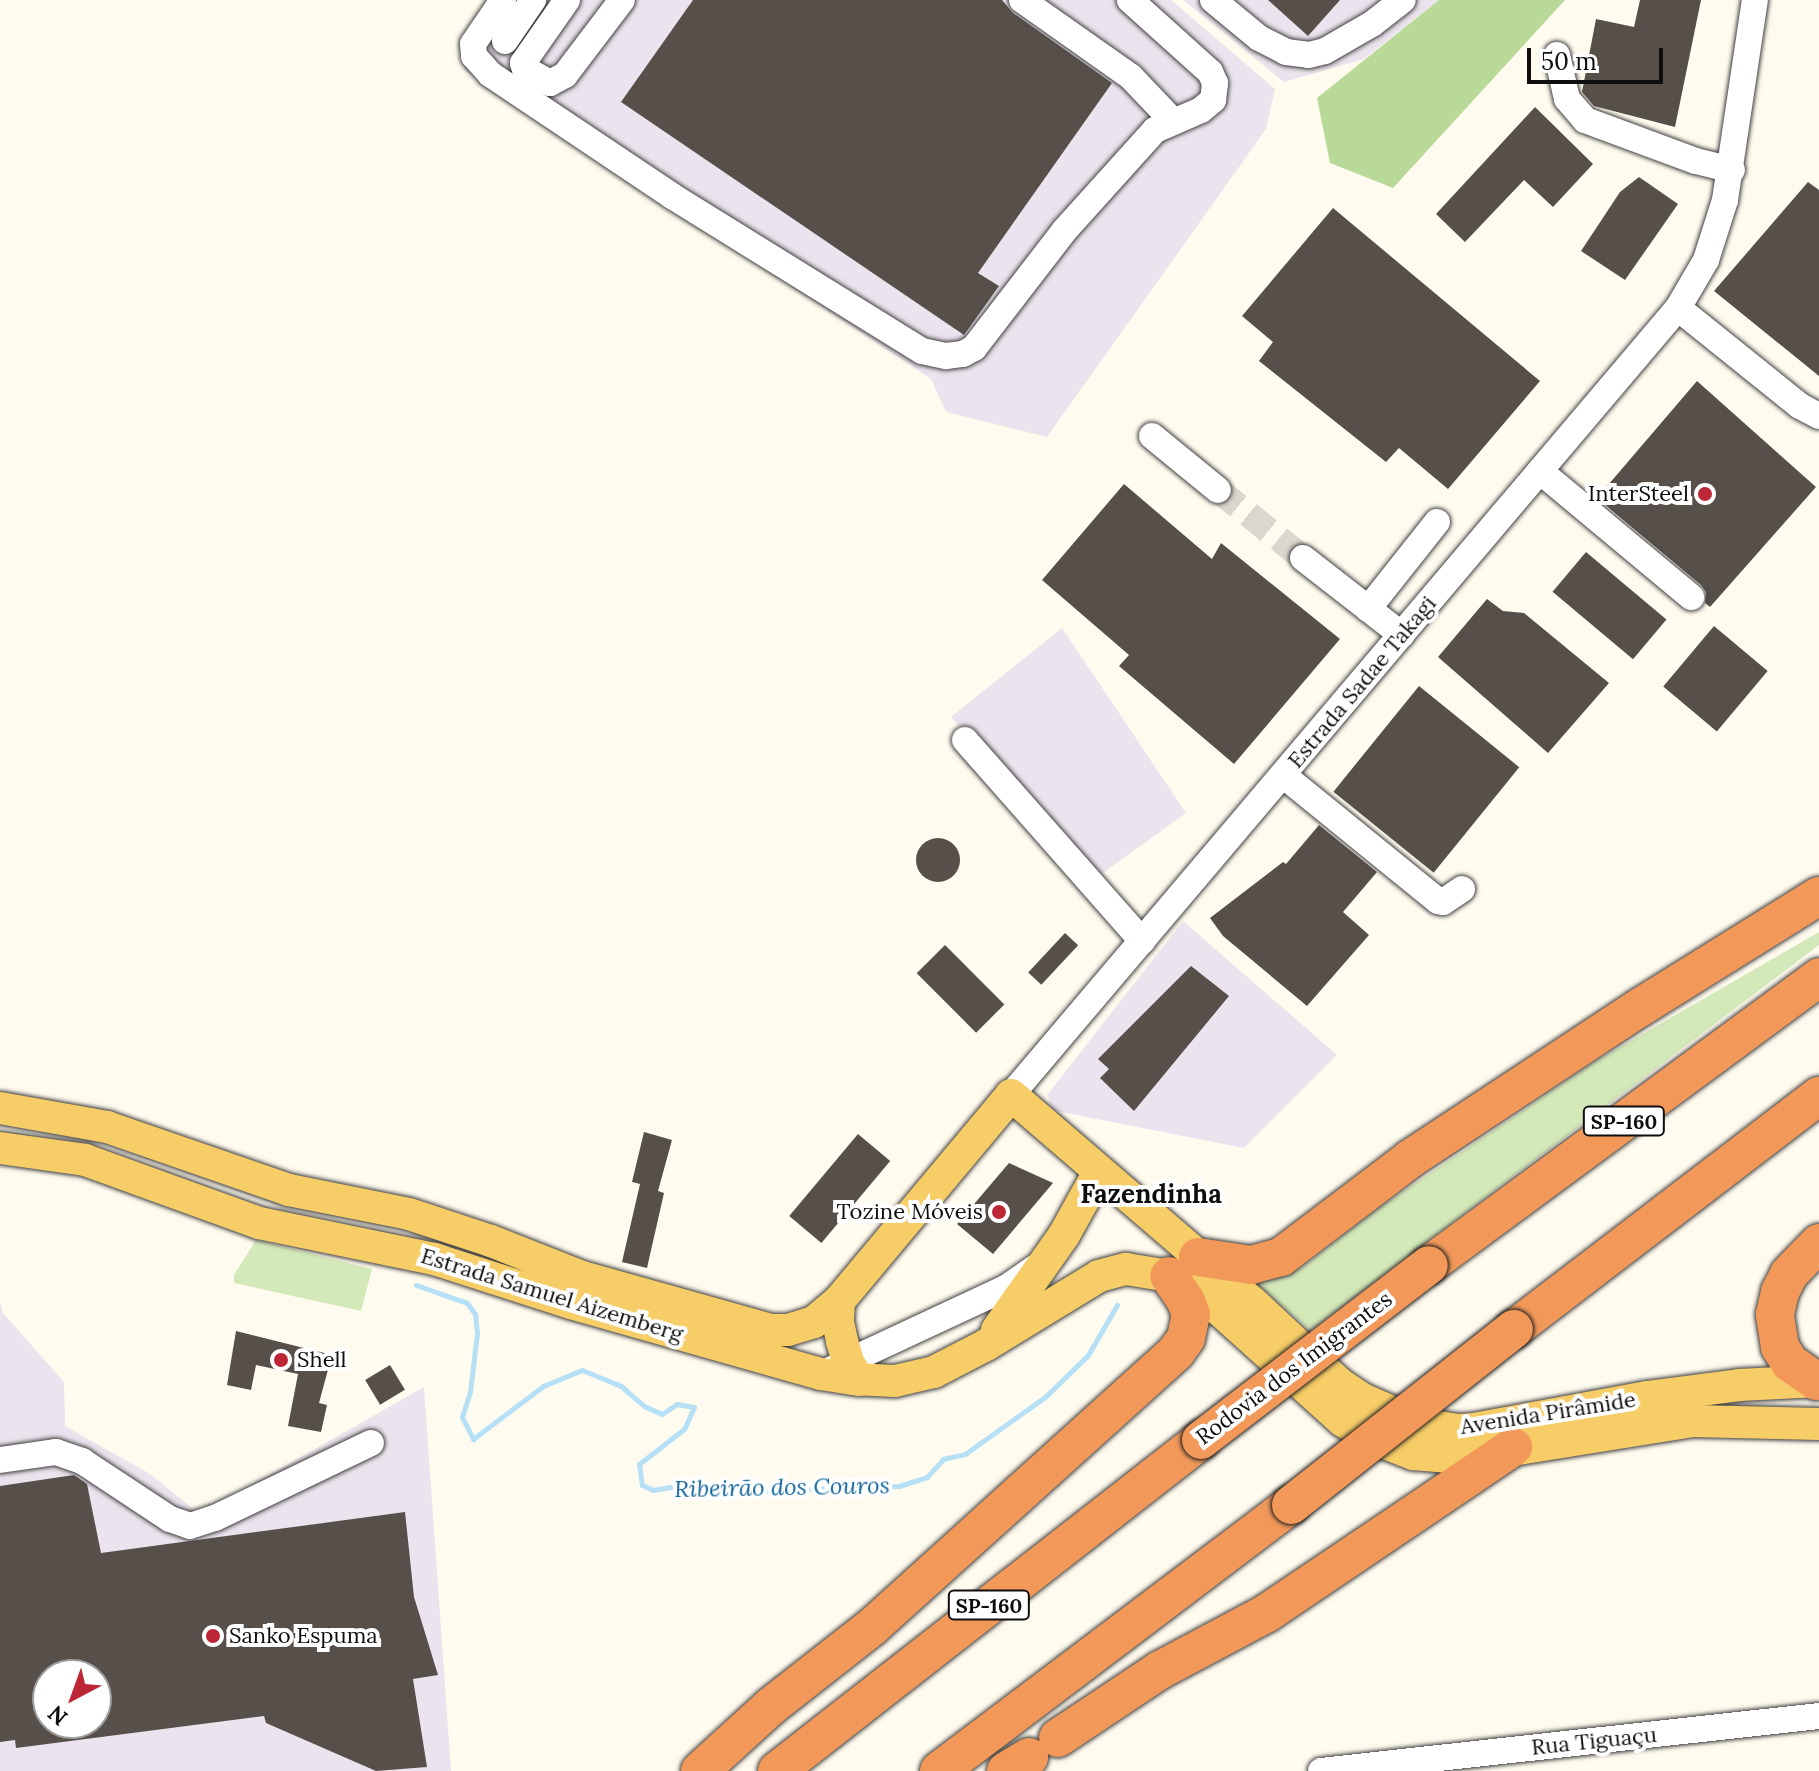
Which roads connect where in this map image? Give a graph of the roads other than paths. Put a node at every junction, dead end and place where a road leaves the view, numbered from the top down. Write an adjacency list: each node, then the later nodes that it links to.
1 (503, 0): 12 (street)
2 (533, 0): 10 (street)
3 (567, 0): 4 (street)
4 (622, 0)
5 (1022, 0): 12 (street)
6 (1130, 0): 12 (street)
7 (1213, 0): 8 (street)
8 (1403, 0)
9 (1755, 0): 13 (street, Estrada Sadae Takagi)
10 (505, 41)
11 (1557, 55): 13 (street)
12 (1172, 120)
13 (1732, 170): 14 (street, Estrada Sadae Takagi)
14 (1678, 308): 15 (street); 17 (street, Estrada Sadae Takagi)
15 (1819, 416)
16 (1152, 436): 18 (street)
17 (1540, 471): 21 (street); 23 (street, Estrada Sadae Takagi)
18 (1218, 490)
19 (1437, 522): 22 (street)
20 (1303, 558): 22 (street)
21 (1691, 597)
22 (1368, 609): 23 (street)
23 (1402, 635): 25 (street, Estrada Sadae Takagi)
24 (965, 740): 28 (street)
25 (1283, 775): 26 (street); 28 (street, Estrada Sadae Takagi)
26 (1462, 889)
27 (1819, 896): 37 (highway)
28 (1142, 941): 30 (street, Estrada Sadae Takagi)
29 (1819, 977): 50 (highway, Rodovia dos Imigrantes / SP-160, bridge)
30 (1011, 1095): 34 (main road, Avenida Pirâmide); 39 (main road, Estrada Sadae Takagi)
31 (1819, 1096): 51 (highway, bridge)
32 (0, 1108): 39 (main road, Estrada Samuel Aizemberg)
33 (0, 1148): 41 (main road, Estrada Samuel Aizemberg)
34 (1099, 1172): 36 (main road); 37 (main road, Avenida Pirâmide)
35 (1819, 1243): 42 (highway)
36 (1050, 1256): 40 (main road); 41 (street)
37 (1184, 1266): 38 (main road, Avenida Pirâmide); 42 (main road, Avenida Pirâmide); 45 (main road, Avenida Pirâmide); 49 (highway)
38 (1087, 1283): 40 (main road, Estrada Samuel Aizemberg)
39 (839, 1301): 41 (main road)
40 (986, 1345): 41 (main road, Estrada Samuel Aizemberg)
41 (843, 1372)
42 (1818, 1381)
43 (1819, 1424): 45 (main road, Avenida Pirâmide)
44 (371, 1443): 46 (street)
45 (1513, 1447): 48 (highway)
46 (0, 1460)
47 (1819, 1716): 52 (street, Rua Tiguaçu)
48 (1031, 1755)
49 (700, 1771)
50 (777, 1771)
51 (939, 1771)
52 (1321, 1771)

